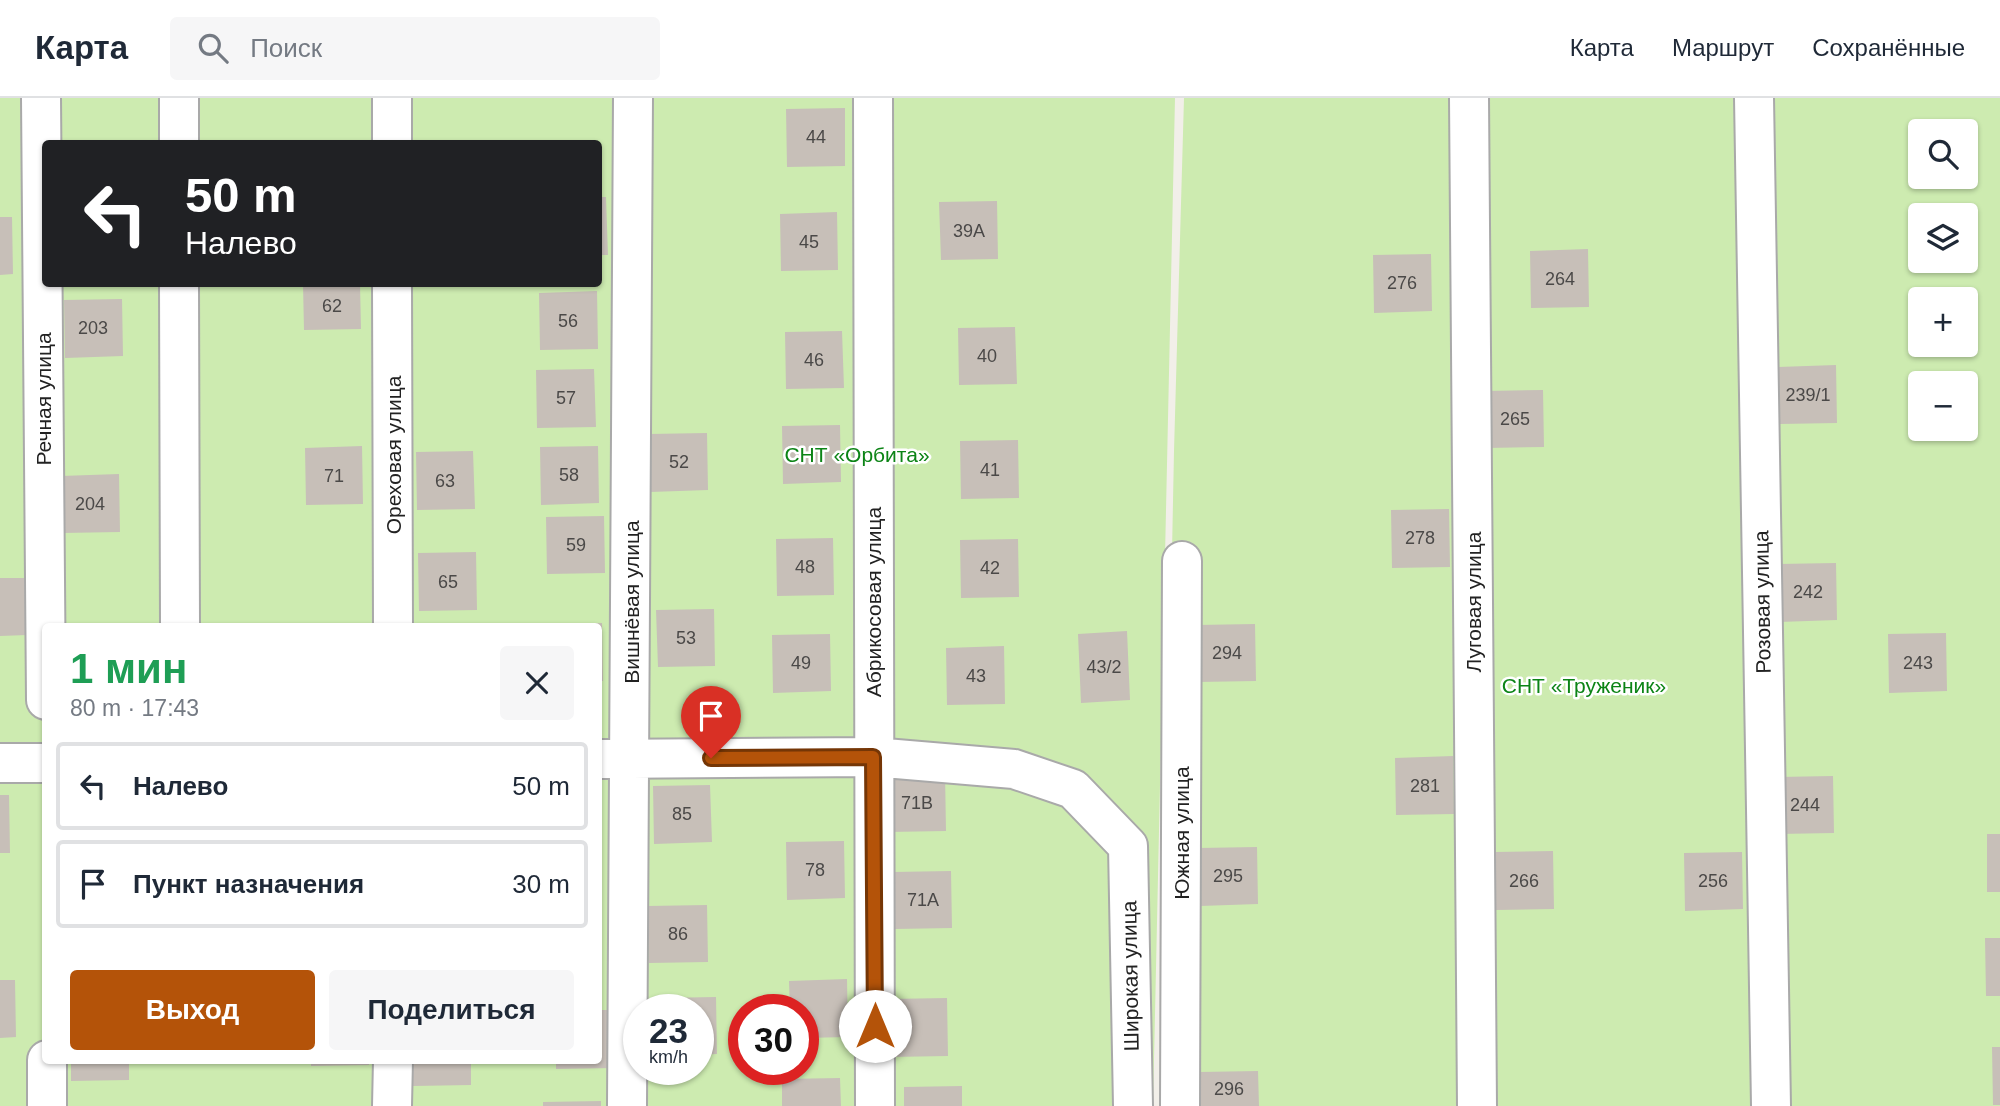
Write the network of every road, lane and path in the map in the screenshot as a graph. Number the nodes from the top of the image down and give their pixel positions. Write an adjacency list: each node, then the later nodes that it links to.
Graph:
1 (41, 98): 10 (street, Речная улица)
2 (179, 98): 8 (street)
3 (392, 98): 9 (street)
4 (634, 98): 19 (street, Вишнёвая улица)
5 (873, 98): 18 (street, Абрикосовая улица)
6 (1469, 98): 30 (street, Луговая улица)
7 (1754, 98): 31 (street, Розовая улица)
8 (179, 140)
9 (392, 140)
10 (42, 218)
11 (43, 287): 15 (street, Речная улица)
12 (179, 287): 16 (street)
13 (393, 287): 17 (street, Ореховая улица)
14 (1182, 561): 29 (street, Южная улица)
15 (45, 623)
16 (180, 623)
17 (393, 623)
18 (873, 757): 19 (street); 27 (street, Абрикосовая улица); 28 (street, Широкая улица)
19 (614, 759): 26 (street, Вишнёвая улица)
20 (0, 763): 21 (street)
21 (42, 763)
22 (47, 1064): 24 (street)
23 (393, 1064): 25 (street)
24 (47, 1106)
25 (393, 1106)
26 (627, 1106)
27 (875, 1106)
28 (1133, 1106)
29 (1180, 1106)
30 (1477, 1106)
31 (1770, 1106)

